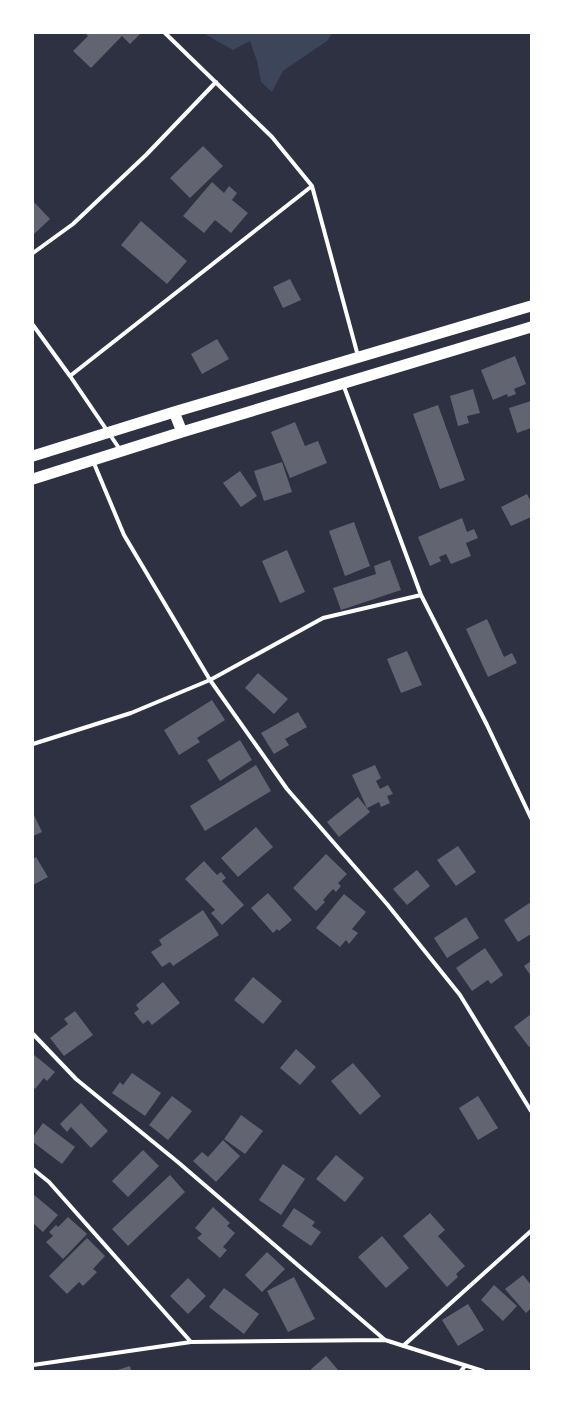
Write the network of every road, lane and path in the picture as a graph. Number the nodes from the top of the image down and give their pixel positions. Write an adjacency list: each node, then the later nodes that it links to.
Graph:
1 (164, 33): 2 (street)
2 (216, 82): 3 (street); 4 (street)
3 (312, 186): 8 (street); 9 (street)
4 (33, 253)
5 (531, 306): 8 (highway)
6 (33, 325): 9 (street)
7 (531, 327): 10 (highway)
8 (358, 358): 11 (highway)
9 (70, 376): 13 (street)
10 (343, 384): 12 (highway); 18 (street)
11 (174, 412): 12 (highway); 13 (highway)
12 (182, 432): 14 (highway)
13 (108, 433): 14 (street); 15 (highway)
14 (121, 451): 16 (highway)
15 (33, 456)
16 (93, 460): 17 (highway); 19 (street)
17 (33, 479)
18 (421, 595): 19 (street); 21 (street)
19 (210, 680): 20 (street); 23 (street)
20 (33, 744)
21 (531, 818)
22 (33, 1034): 26 (street)
23 (531, 1111)
24 (33, 1169): 27 (street)
25 (531, 1231): 28 (street)
26 (385, 1340): 27 (street); 28 (street)
27 (191, 1342): 29 (street)
28 (403, 1346): 30 (street)
29 (33, 1365)
30 (465, 1366): 31 (street); 32 (street)
31 (461, 1371)
32 (483, 1371)

